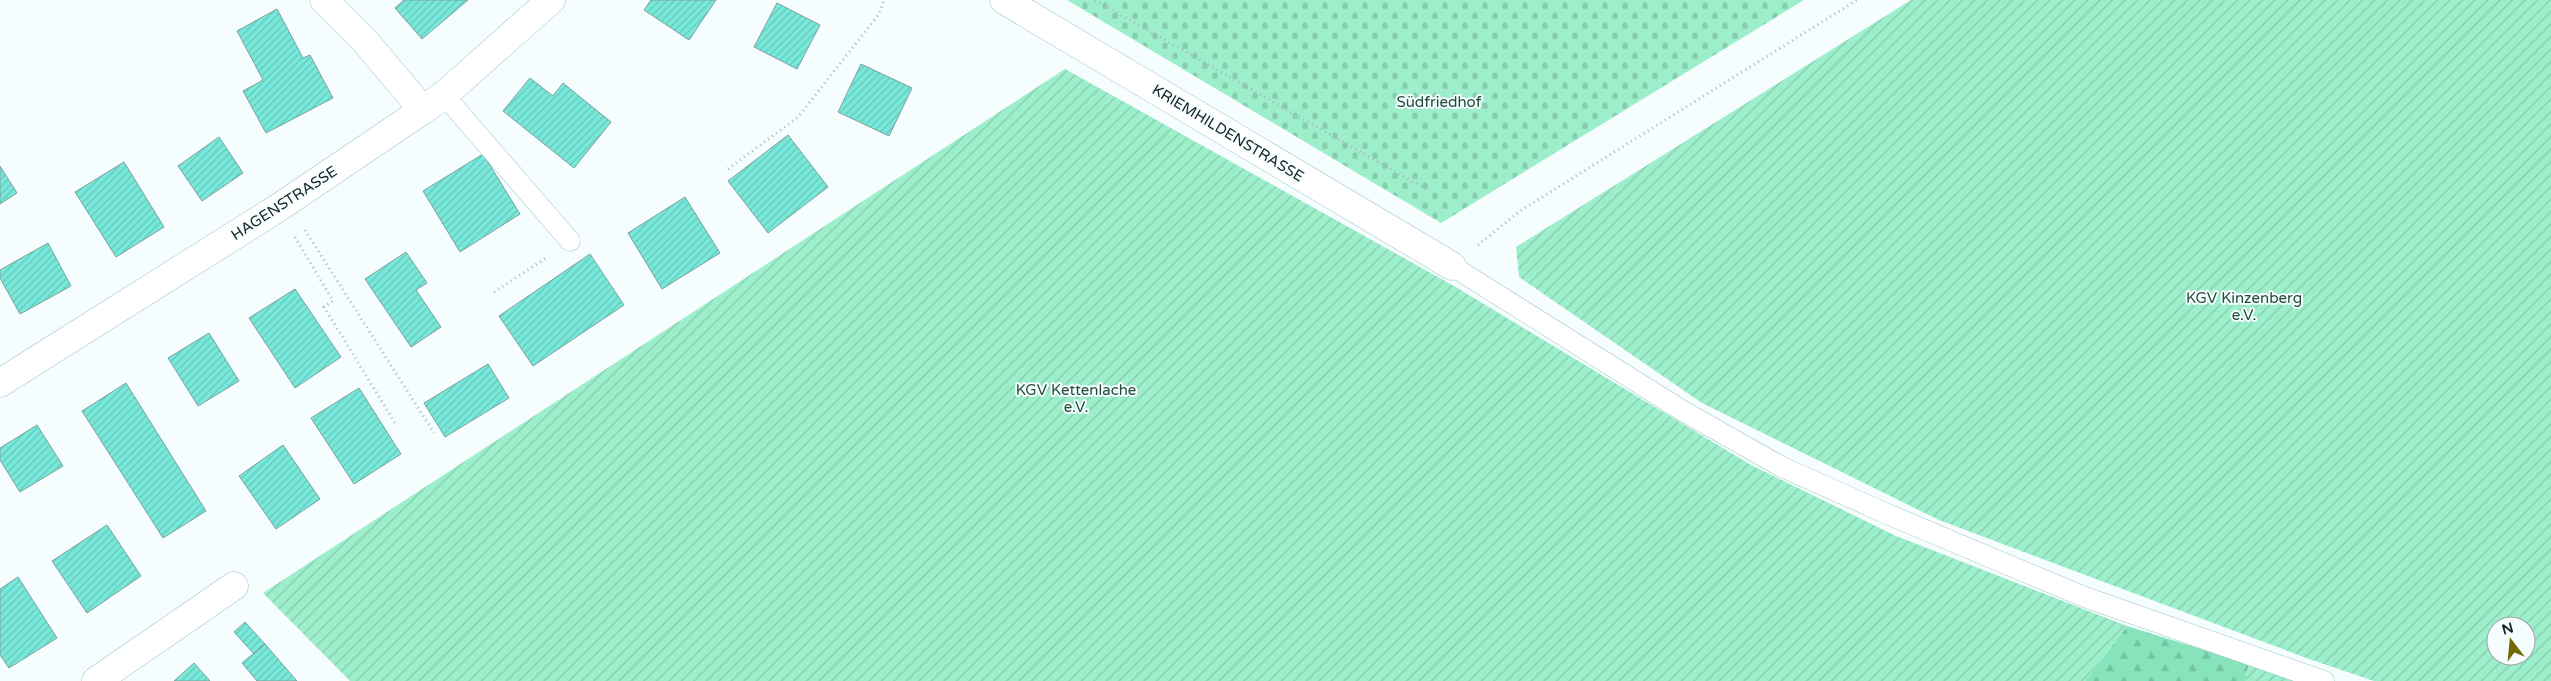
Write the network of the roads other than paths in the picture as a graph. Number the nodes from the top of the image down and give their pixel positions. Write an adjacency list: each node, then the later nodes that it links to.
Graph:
1 (324, 0): 4 (street)
2 (551, 0): 4 (street, HAGENSTRASSE)
3 (1004, 0): 6 (street, KRIEMHILDENSTRASSE)
4 (433, 102): 5 (lane); 7 (street, HAGENSTRASSE)
5 (570, 241)
6 (1452, 266): 10 (lane)
7 (0, 383)
8 (234, 586): 9 (street)
9 (96, 681)
10 (2324, 681)

